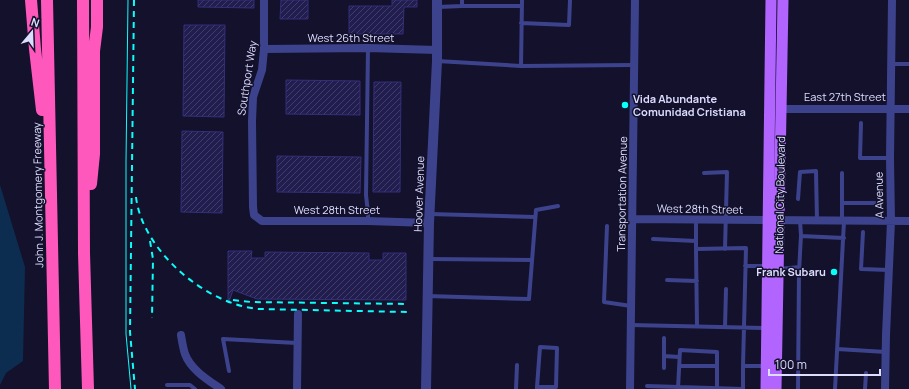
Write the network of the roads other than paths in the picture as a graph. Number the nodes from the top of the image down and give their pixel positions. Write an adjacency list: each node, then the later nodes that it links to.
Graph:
1 (31, 0): 32 (highway)
2 (47, 0): 32 (highway, John J. Montgomery Freeway)
3 (83, 0): 59 (highway)
4 (98, 0): 59 (highway)
5 (264, 0): 18 (street, Southport Way)
6 (462, 0): 14 (lane)
7 (522, 0): 15 (lane)
8 (570, 0): 16 (lane)
9 (635, 0): 23 (street, Transportation Avenue)
10 (771, 0): 44 (main road, National City Boulevard)
11 (783, 0): 26 (main road, National City Boulevard)
12 (892, 0): 21 (street, A Avenue)
13 (437, 4): 14 (lane); 19 (street, Hoover Avenue)
14 (462, 6): 15 (lane)
15 (522, 6): 16 (lane)
16 (521, 23): 24 (lane)
17 (368, 48): 18 (street, West 26th Street); 19 (street, West 26th Street); 43 (lane)
18 (264, 49): 37 (street, Southport Way)
19 (437, 50): 20 (street, Hoover Avenue)
20 (437, 61): 24 (lane); 39 (street, Hoover Avenue)
21 (891, 64): 22 (lane); 25 (street, A Avenue)
22 (909, 64)
23 (635, 65): 24 (lane); 40 (street, Transportation Avenue)
24 (521, 66)
25 (891, 108): 26 (street, East 27th Street); 27 (street, East 27th Street); 29 (street, A Avenue)
26 (782, 109): 45 (main road, National City Boulevard)
27 (909, 109)
28 (861, 123): 29 (lane)
29 (890, 158): 49 (street, A Avenue)
30 (704, 173): 42 (lane)
31 (842, 173): 34 (lane)
32 (50, 176): 97 (highway, John J. Montgomery Freeway)
33 (798, 199): 47 (lane)
34 (842, 203): 35 (lane); 48 (lane)
35 (875, 203)
36 (558, 206): 38 (lane)
37 (253, 207): 43 (street, West 28th Street)
38 (535, 217): 39 (lane); 61 (lane)
39 (430, 218): 43 (street, West 28th Street); 60 (street, Hoover Avenue)
40 (633, 219): 41 (street, West 28th Street); 71 (street, Transportation Avenue)
41 (696, 220): 42 (street, West 28th Street); 56 (lane)
42 (726, 220): 44 (street, West 28th Street); 58 (lane)
43 (368, 221)
44 (767, 221): 45 (street, West 28th Street); 63 (main road, National City Boulevard)
45 (780, 221): 46 (street, West 28th Street); 65 (main road, National City Boulevard)
46 (800, 221): 47 (street, West 28th Street); 53 (lane)
47 (817, 221): 48 (street, West 28th Street)
48 (843, 221): 49 (street, West 28th Street); 54 (lane)
49 (891, 221): 50 (street, West 28th Street); 66 (street, A Avenue)
50 (909, 221)
51 (608, 226): 71 (lane)
52 (863, 232): 66 (lane)
53 (801, 236): 54 (lane); 64 (lane)
54 (844, 238): 81 (lane)
55 (653, 239): 56 (lane)
56 (696, 241): 57 (lane)
57 (696, 249): 58 (lane); 68 (lane)
58 (725, 249): 62 (lane)
59 (84, 253): 98 (highway)
60 (428, 259): 61 (lane); 70 (street, Hoover Avenue)
61 (532, 260): 70 (lane)
62 (745, 266): 63 (lane); 76 (lane)
63 (767, 266): 77 (main road, National City Boulevard)
64 (799, 267): 65 (lane); 108 (lane)
65 (779, 269): 107 (main road, National City Boulevard)
66 (888, 270): 82 (street, A Avenue)
67 (667, 280): 68 (lane)
68 (697, 281): 74 (lane)
69 (726, 289): 75 (lane)
70 (427, 296): 102 (street, Hoover Avenue)
71 (631, 306): 73 (street, Transportation Avenue)
72 (298, 314): 80 (street)
73 (631, 325): 74 (lane); 104 (street, Transportation Avenue)
74 (697, 326): 75 (lane)
75 (725, 327): 76 (lane)
76 (745, 327): 77 (lane); 88 (lane)
77 (766, 328): 89 (main road, National City Boulevard)
78 (181, 335): 100 (street)
79 (664, 338): 83 (lane)
80 (297, 343): 91 (lane); 101 (street)
81 (838, 349): 82 (lane); 109 (lane)
82 (886, 352): 111 (street, A Avenue)
83 (664, 356): 84 (lane); 90 (lane)
84 (679, 357): 86 (lane); 87 (lane)
85 (517, 365): 103 (lane)
86 (679, 366): 87 (lane); 96 (lane)
87 (717, 366): 105 (lane)
88 (743, 366): 89 (lane); 105 (lane)
89 (766, 366): 106 (main road, National City Boulevard)
90 (664, 368)
91 (229, 371)
92 (866, 374): 110 (lane)
93 (167, 384): 99 (lane)
94 (647, 386): 96 (lane)
95 (537, 388): 95 (lane)
96 (678, 388): 105 (lane)
97 (54, 389)
98 (88, 389)
99 (195, 389)
100 (221, 389)
101 (297, 389)
102 (426, 389)
103 (516, 389)
104 (630, 389)
105 (717, 389)
106 (766, 389)
107 (776, 389)
108 (798, 389)
109 (835, 389)
110 (865, 389)
111 (885, 389)

